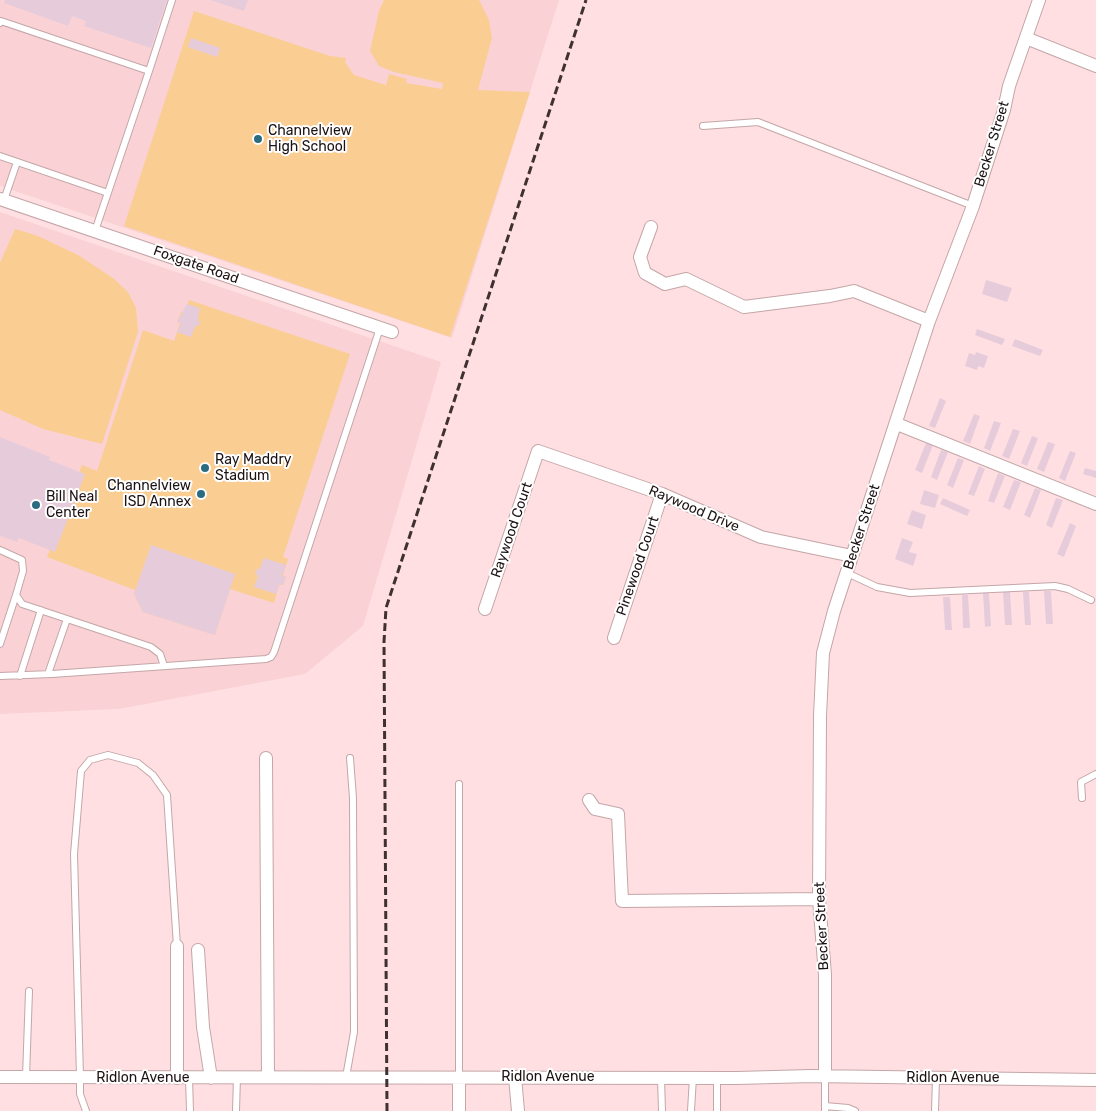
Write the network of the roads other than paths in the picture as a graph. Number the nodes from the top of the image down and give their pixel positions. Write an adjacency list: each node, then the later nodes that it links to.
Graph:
1 (172, 0): 6 (lane)
2 (1039, 0): 4 (street, Becker Street)
3 (0, 23): 6 (lane)
4 (1026, 38): 5 (street); 12 (street, Becker Street)
5 (1096, 66)
6 (149, 71): 10 (lane)
7 (703, 126): 12 (lane)
8 (0, 156): 9 (lane)
9 (17, 162): 10 (lane); 11 (lane)
10 (108, 193): 14 (lane)
11 (2, 200): 14 (street, Foxgate Road)
12 (973, 206): 15 (street, Becker Street)
13 (651, 227): 15 (street)
14 (95, 231): 16 (street, Foxgate Road)
15 (929, 321): 17 (street, Becker Street)
16 (386, 330): 31 (lane)
17 (897, 424): 20 (street); 22 (street, Becker Street)
18 (538, 451): 19 (street, Raywood Drive); 26 (street, Raywood Court)
19 (662, 494): 22 (street, Raywood Drive); 29 (street, Pinewood Court)
20 (1096, 504)
21 (0, 550): 24 (lane)
22 (852, 556): 23 (street, Becker Street)
23 (847, 573): 25 (lane); 41 (street, Becker Street)
24 (16, 595): 27 (lane); 30 (lane)
25 (1091, 600)
26 (485, 608)
27 (41, 610): 28 (lane); 34 (lane)
28 (68, 619): 31 (lane); 32 (lane)
29 (614, 638)
30 (0, 644)
31 (164, 666): 32 (lane)
32 (48, 674): 34 (lane)
33 (0, 676): 34 (lane)
34 (20, 676)
35 (266, 758): 49 (street)
36 (350, 758): 50 (lane)
37 (1096, 774): 39 (lane)
38 (459, 784): 51 (lane)
39 (1082, 798)
40 (589, 800): 41 (street)
41 (819, 898): 55 (street, Becker Street)
42 (177, 946): 47 (lane); 56 (street)
43 (198, 950): 57 (street)
44 (29, 991): 46 (lane)
45 (0, 1077): 46 (street, Ridlon Avenue)
46 (26, 1077): 47 (street, Ridlon Avenue)
47 (80, 1077): 56 (street, Ridlon Avenue); 62 (lane)
48 (237, 1077): 49 (street, Ridlon Avenue); 57 (street, Ridlon Avenue); 64 (lane)
49 (268, 1077): 50 (street, Ridlon Avenue)
50 (346, 1077): 51 (street, Ridlon Avenue)
51 (459, 1077): 52 (street, Ridlon Avenue); 65 (street)
52 (515, 1077): 53 (street, Ridlon Avenue); 66 (street)
53 (662, 1077): 54 (street, Ridlon Avenue); 67 (lane)
54 (693, 1077): 58 (street, Ridlon Avenue); 68 (lane)
55 (824, 1077): 58 (street, Ridlon Avenue); 59 (street, Ridlon Avenue); 61 (lane)
56 (183, 1078): 57 (street, Ridlon Avenue); 63 (lane)
57 (211, 1078)
58 (718, 1078): 69 (lane)
59 (936, 1078): 60 (street, Ridlon Avenue); 71 (lane)
60 (1096, 1080)
61 (825, 1109): 70 (lane)
62 (86, 1111)
63 (190, 1111)
64 (236, 1111)
65 (459, 1111)
66 (518, 1111)
67 (662, 1111)
68 (691, 1111)
69 (717, 1111)
70 (855, 1111)
71 (936, 1111)

